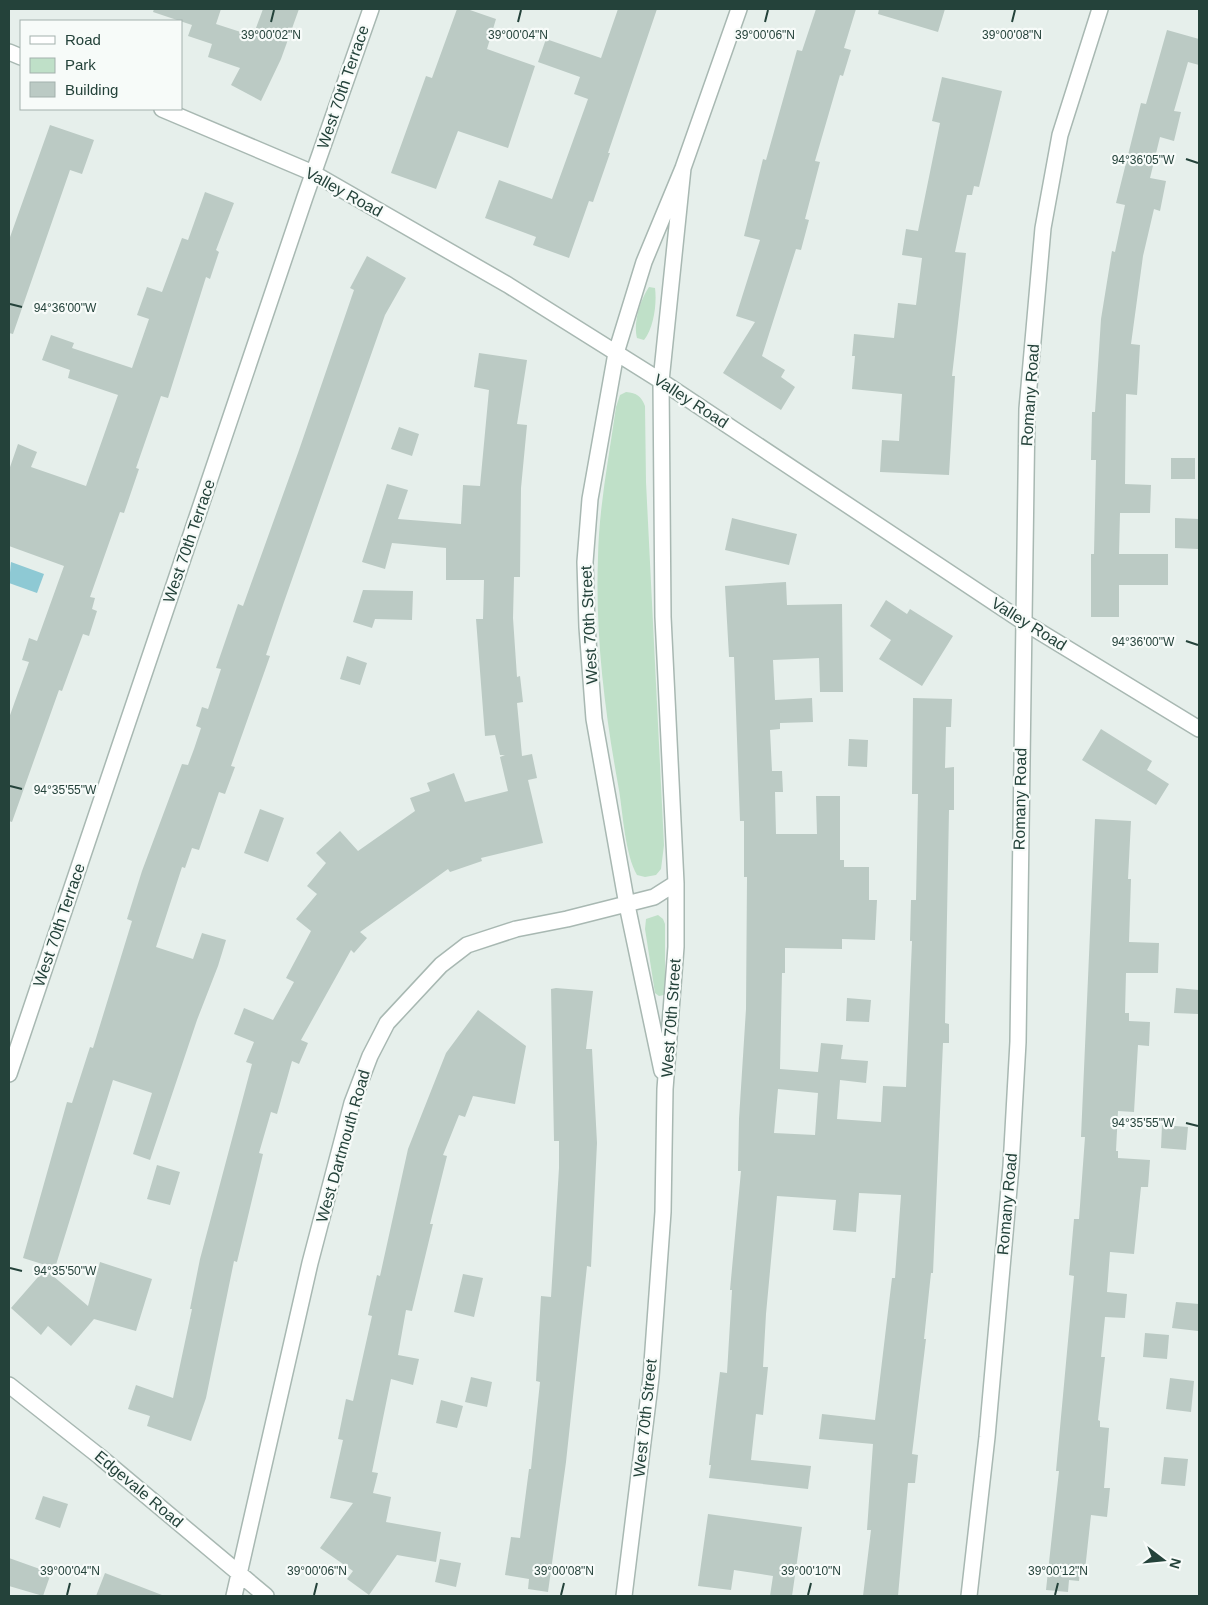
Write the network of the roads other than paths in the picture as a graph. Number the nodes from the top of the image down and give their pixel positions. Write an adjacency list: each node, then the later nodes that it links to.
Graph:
1 (371, 9): 6 (street, West 70th Terrace)
2 (739, 9): 5 (street, West 70th Street)
3 (1100, 9): 9 (street, Romany Road)
4 (164, 110): 6 (street, Valley Road)
5 (683, 168): 7 (street, West 70th Street); 8 (street, West 70th Street)
6 (313, 173): 7 (street, Valley Road); 13 (street, West 70th Terrace)
7 (616, 353): 8 (street, Valley Road); 12 (street, West 70th Street)
8 (661, 381): 9 (street, Valley Road); 11 (street, West 70th Street)
9 (1022, 621): 10 (street, Valley Road); 20 (street, Romany Road)
10 (1199, 729)
11 (676, 883): 12 (street, West Dartmouth Road); 14 (street, West 70th Street)
12 (627, 905): 14 (street, West 70th Street); 16 (street, West Dartmouth Road)
13 (9, 1074)
14 (666, 1088): 19 (street, West 70th Street)
15 (9, 1385): 16 (street, Edgevale Road)
16 (240, 1574): 17 (street, West Dartmouth Road); 18 (street, Edgevale Road)
17 (234, 1596)
18 (266, 1596)
19 (624, 1596)
20 (969, 1596)

